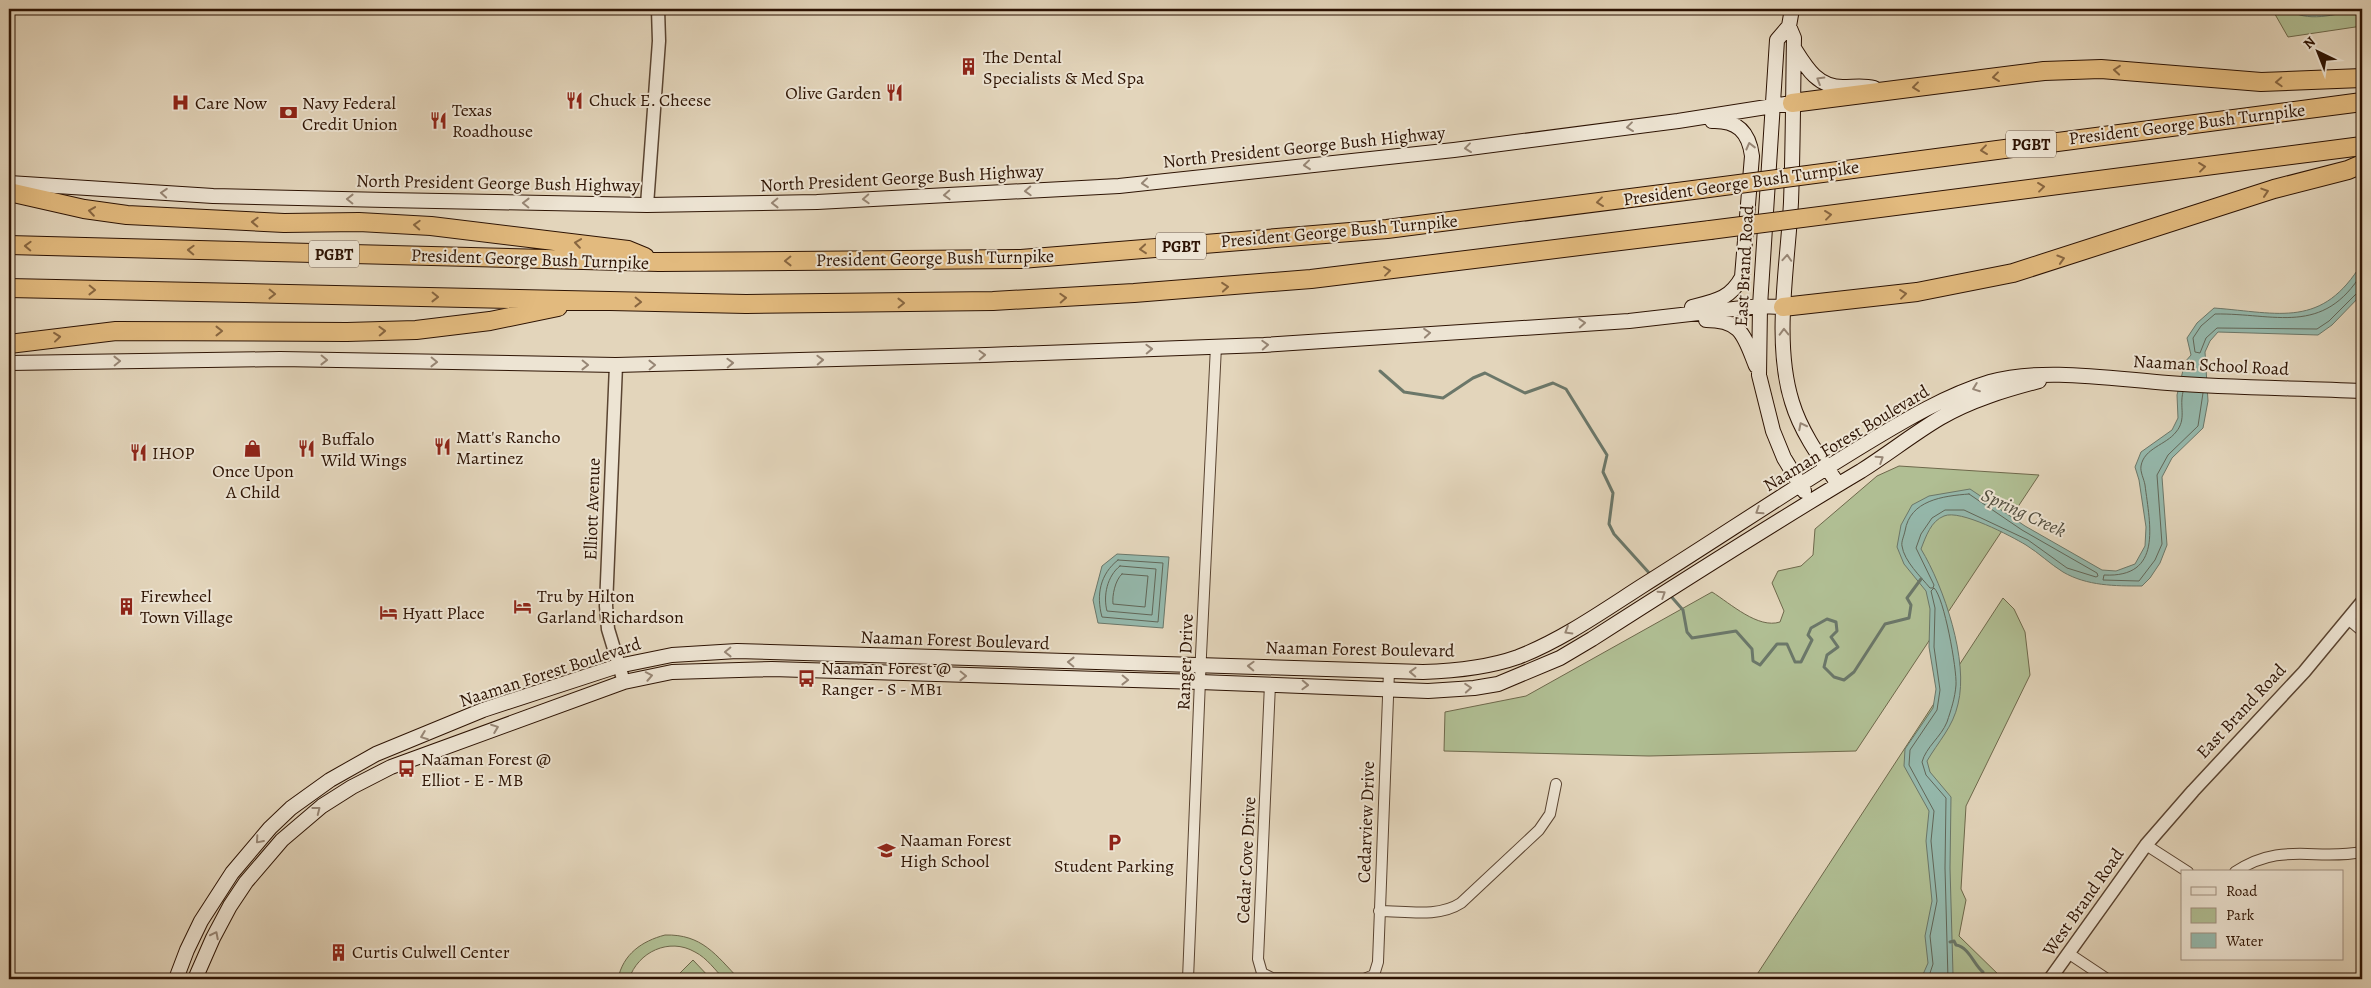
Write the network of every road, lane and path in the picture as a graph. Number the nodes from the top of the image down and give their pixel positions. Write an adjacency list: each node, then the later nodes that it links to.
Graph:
1 (658, 9): 15 (street)
2 (1792, 9): 3 (main road, East Brand Road)
3 (1789, 26): 4 (main road, East Brand Road); 9 (main road, East Brand Road)
4 (1794, 48): 6 (main road, one-way to 4); 8 (main road, East Brand Road)
5 (2362, 78): 6 (highway, one-way to 6)
6 (1884, 91): 8 (highway)
7 (2362, 102): 17 (highway, President George Bush Turnpike / PGBT, one-way to 17, bridge)
8 (1792, 103): 9 (main road, North President George Bush Highway); 21 (main road, East Brand Road, one-way to 8)
9 (1774, 106): 10 (main road, North President George Bush Highway); 20 (main road, East Brand Road)
10 (1678, 121): 15 (main road, North President George Bush Highway, one-way to 15); 22 (main road, one-way to 10)
11 (2362, 146): 19 (highway, one-way to 11, bridge)
12 (2362, 164): 21 (highway, one-way to 12)
13 (9, 183): 15 (main road, North President George Bush Highway, one-way to 13)
14 (9, 192): 17 (highway, one-way to 14)
15 (647, 205)
16 (9, 245): 17 (highway, President George Bush Turnpike / PGBT, one-way to 16)
17 (659, 262)
18 (9, 288): 19 (highway, one-way to 19)
19 (589, 301): 23 (highway, one-way to 19)
20 (1760, 306): 21 (main road); 22 (main road); 27 (main road, East Brand Road)
21 (1783, 307): 30 (main road, East Brand Road, one-way to 21)
22 (1629, 321): 24 (main road, one-way to 22); 27 (main road)
23 (9, 344)
24 (1216, 346): 26 (main road, one-way to 24); 40 (street, Ranger Drive)
25 (9, 363): 26 (main road, one-way to 26)
26 (616, 365): 41 (street, Elliott Avenue)
27 (1760, 375): 32 (main road, East Brand Road)
28 (2058, 376): 29 (main road, Naaman School Road); 30 (main road, Naaman Forest Boulevard, one-way to 30); 31 (main road, Naaman Forest Boulevard, one-way to 28)
29 (2362, 391)
30 (1827, 467): 31 (main road, East Brand Road); 32 (main road, Naaman Forest Boulevard)
31 (1838, 484): 33 (main road, Naaman Forest Boulevard)
32 (1800, 485): 33 (main road, East Brand Road); 37 (main road, Naaman Forest Boulevard, one-way to 37)
33 (1810, 501): 39 (main road, Naaman Forest Boulevard, one-way to 33)
34 (2362, 602): 35 (street, East Brand Road)
35 (2349, 620): 36 (street); 51 (street, East Brand Road)
36 (2362, 631)
37 (1548, 643): 39 (main road); 43 (main road, Naaman Forest Boulevard, one-way to 43)
38 (777, 653): 40 (main road, Naaman Forest Boulevard, one-way to 38); 41 (main road, Naaman Forest Boulevard, one-way to 41); 42 (main road)
39 (1557, 660): 47 (main road, Naaman Forest Boulevard, one-way to 39)
40 (1200, 664): 43 (main road, Naaman Forest Boulevard, one-way to 40); 45 (street, Ranger Drive)
41 (618, 666): 44 (street, Elliott Avenue); 48 (main road, Naaman Forest Boulevard)
42 (774, 670): 44 (main road, Naaman Forest Boulevard, one-way to 42); 45 (main road, Naaman Forest Boulevard, one-way to 45)
43 (1388, 671): 47 (street, Cedarview Drive)
44 (624, 682): 49 (main road, Naaman Forest Boulevard, one-way to 44)
45 (1200, 682): 46 (main road, Naaman Forest Boulevard); 59 (street, Ranger Drive)
46 (1270, 684): 47 (main road, Naaman Forest Boulevard, one-way to 47); 60 (street, Cedar Cove Drive)
47 (1387, 689): 55 (street, Cedarview Drive)
48 (483, 710): 49 (main road); 57 (main road, Naaman Forest Boulevard, one-way to 57)
49 (465, 740): 58 (main road, Naaman Forest Boulevard, one-way to 49)
50 (1556, 784): 55 (street)
51 (2146, 845): 53 (street); 56 (street, West Brand Road)
52 (2362, 852): 54 (street)
53 (2185, 870)
54 (2239, 870)
55 (1379, 911): 61 (street, Cedarview Drive)
56 (2068, 953): 62 (street, West Brand Road); 63 (street)
57 (176, 979)
58 (195, 979)
59 (1188, 979)
60 (1325, 979)
61 (1364, 979)
62 (2050, 979)
63 (2107, 979)

